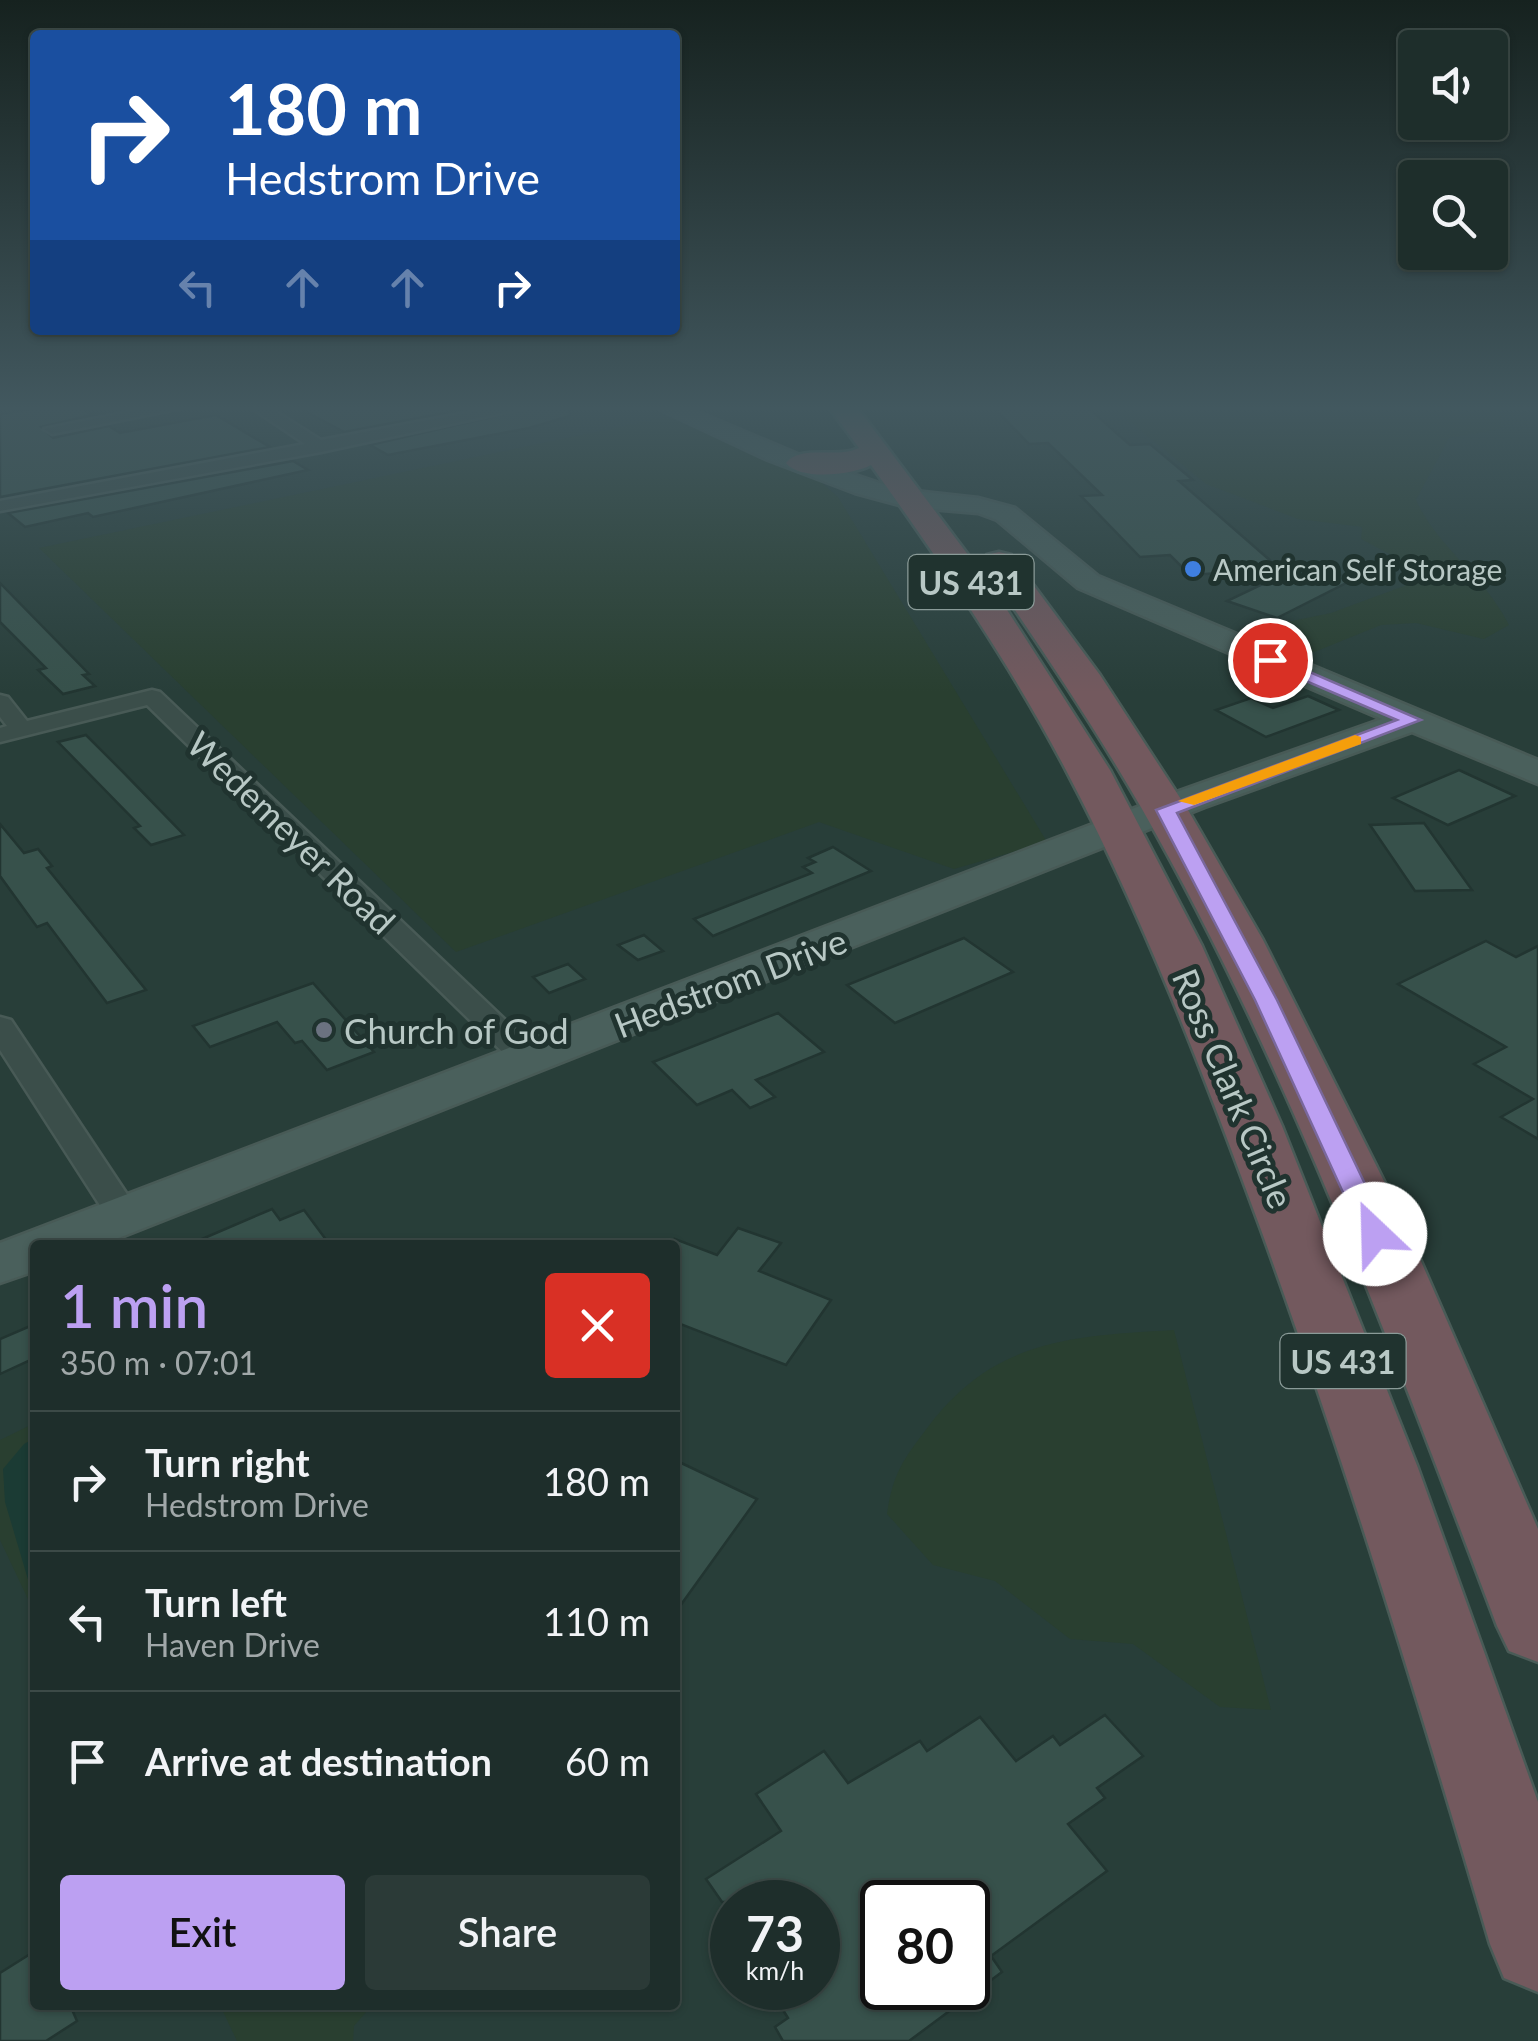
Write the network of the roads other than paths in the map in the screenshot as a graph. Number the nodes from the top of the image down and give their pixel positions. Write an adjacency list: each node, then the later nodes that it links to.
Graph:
1 (26, 501): 4 (street)
2 (937, 501): 9 (highway, Ross Clark Circle / US 431)
3 (973, 501): 6 (street)
4 (0, 506)
5 (0, 702): 7 (street)
6 (1412, 720): 8 (street); 9 (street, Hedstrom Drive)
7 (11, 732): 11 (street, Wedemeyer Road)
8 (1538, 772)
9 (1142, 820): 11 (street, Hedstrom Drive); 16 (highway, Ross Clark Circle / US 431); 17 (highway, Ross Clark Circle / US 431)
10 (0, 1026): 12 (street)
11 (528, 1060): 12 (street, Hedstrom Drive)
12 (124, 1216): 13 (street, Hedstrom Drive)
13 (62, 1240)
14 (30, 1252): 15 (street)
15 (0, 1264)
16 (1538, 1626)
17 (1538, 1944)

